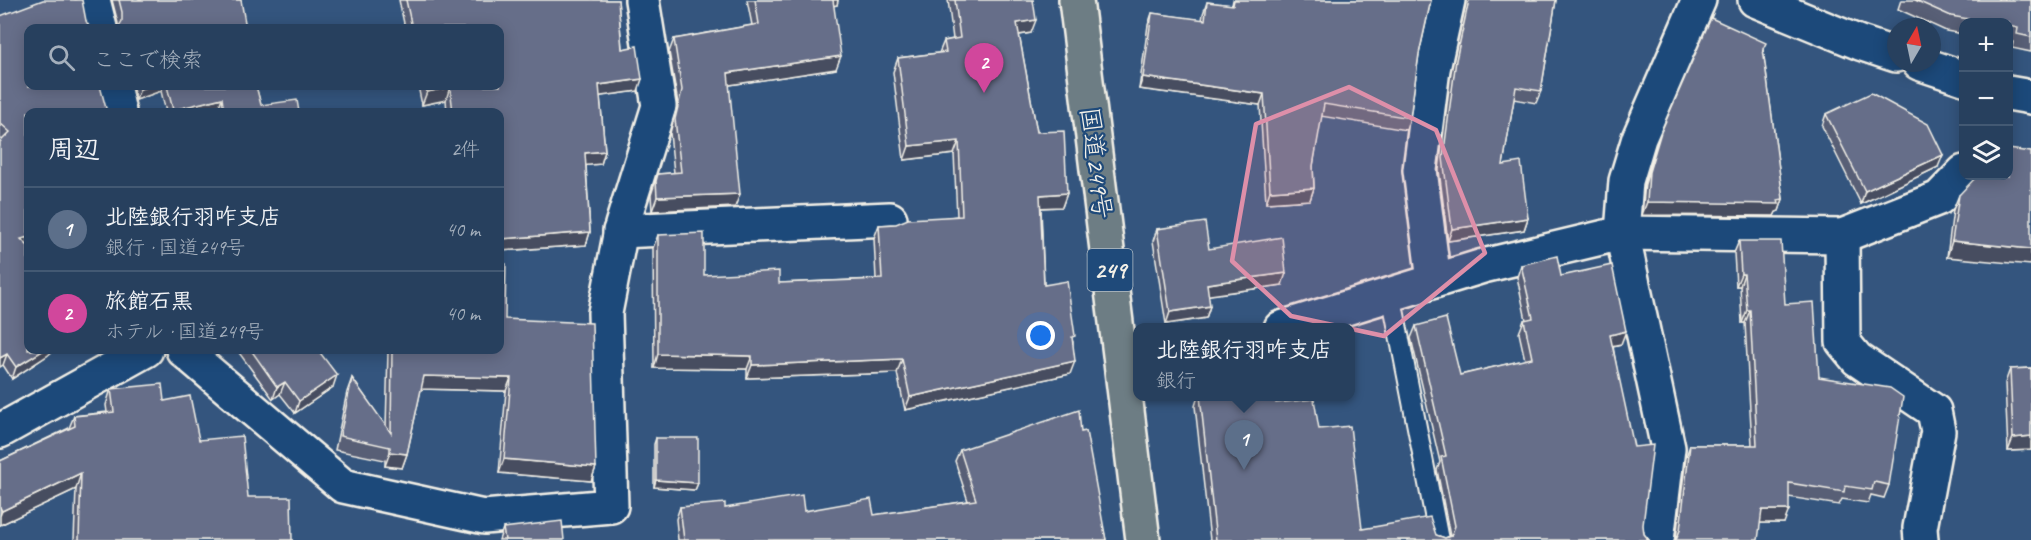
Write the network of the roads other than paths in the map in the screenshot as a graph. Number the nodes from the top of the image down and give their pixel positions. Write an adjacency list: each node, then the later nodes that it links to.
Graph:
1 (93, 0): 7 (street)
2 (642, 0): 15 (street)
3 (1076, 0): 23 (highway, 国道249号 / 249)
4 (1448, 0): 18 (street)
5 (1699, 0): 16 (street)
6 (1755, 0): 8 (street)
7 (99, 24)
8 (1887, 52)
9 (1941, 70): 10 (street)
10 (1959, 76)
11 (113, 90): 12 (street)
12 (117, 108)
13 (1959, 177): 17 (street)
14 (890, 219): 15 (street)
15 (620, 231): 25 (street)
16 (1622, 232): 17 (street); 18 (street); 28 (street)
17 (1842, 236): 29 (street)
18 (1434, 281): 19 (street)
19 (1391, 294): 20 (street); 27 (lane)
20 (1294, 323)
21 (139, 354): 24 (street)
22 (188, 354): 25 (street)
23 (1130, 373): 26 (highway, 国道249号 / 249)
24 (0, 431)
25 (483, 529)
26 (1143, 540)
27 (1439, 540)
28 (1657, 540)
29 (1921, 540)

